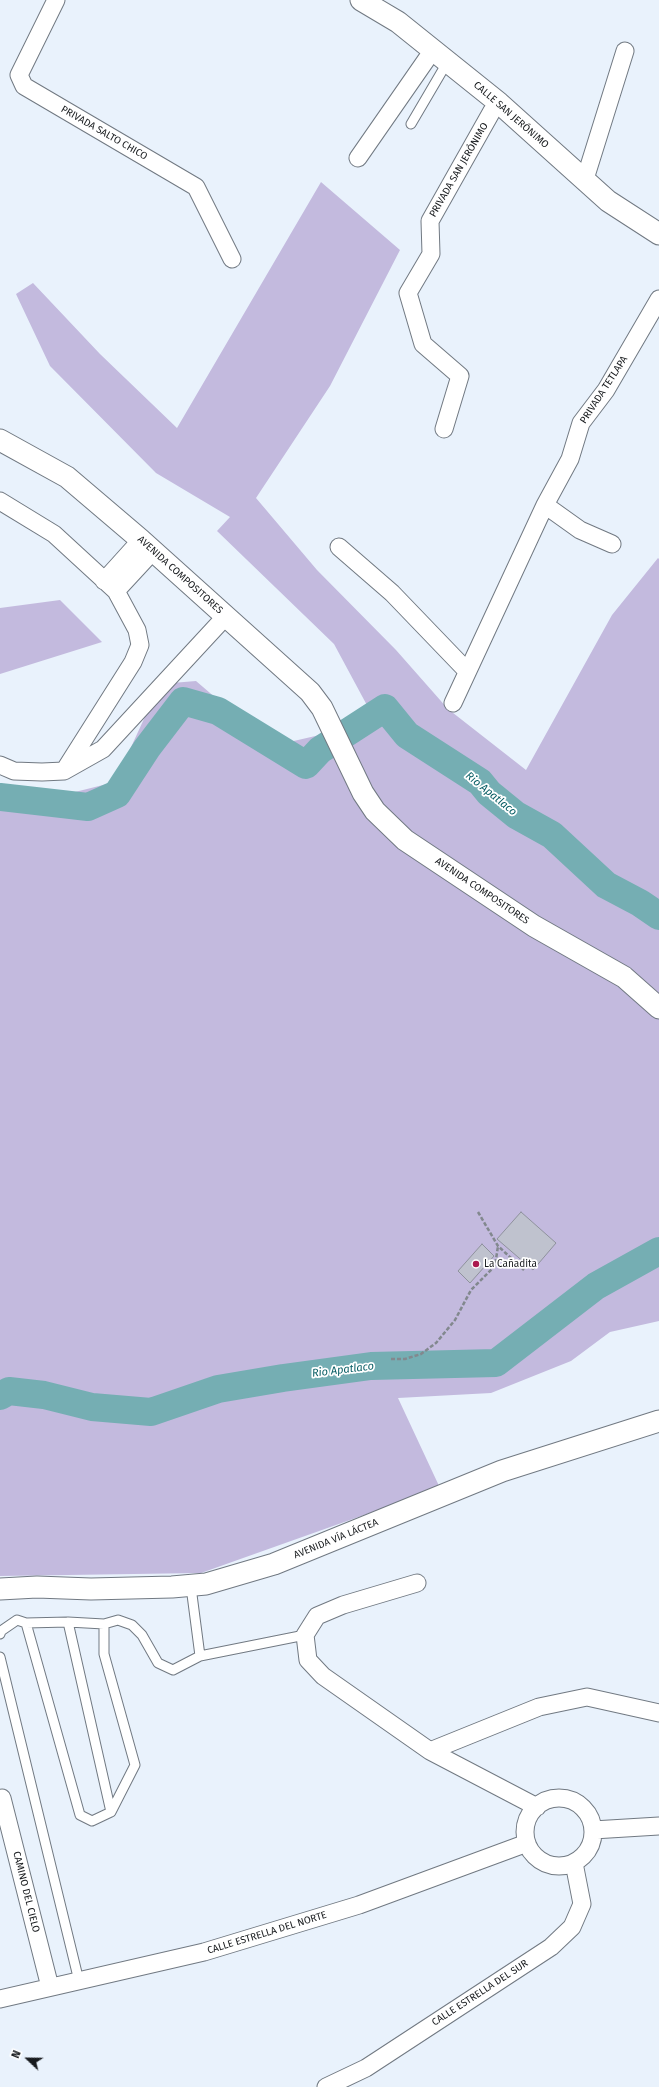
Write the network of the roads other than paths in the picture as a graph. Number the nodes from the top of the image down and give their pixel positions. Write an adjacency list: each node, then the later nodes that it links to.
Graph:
1 (56, 0): 10 (street, PRIVADA SALTO CHICO)
2 (361, 0): 4 (street, CALLE SAN JERÓNIMO)
3 (625, 51): 8 (street)
4 (440, 56): 5 (street, CALLE SAN JERÓNIMO); 6 (lane); 7 (street)
5 (499, 103): 8 (street, CALLE SAN JERÓNIMO); 12 (street, PRIVADA SAN JERÓNIMO)
6 (411, 124)
7 (358, 158)
8 (585, 179): 9 (street, CALLE SAN JERÓNIMO)
9 (659, 234)
10 (232, 259)
11 (659, 299): 15 (street, PRIVADA TETLAPA)
12 (444, 429)
13 (0, 440): 17 (street, AVENIDA COMPOSITORES)
14 (0, 501): 19 (street)
15 (545, 505): 16 (street); 21 (street, PRIVADA TETLAPA)
16 (612, 544)
17 (147, 545): 19 (street); 20 (street, AVENIDA COMPOSITORES)
18 (338, 547): 21 (street)
19 (110, 586): 24 (street)
20 (226, 616): 24 (street); 25 (street, AVENIDA COMPOSITORES)
21 (468, 671): 22 (street, PRIVADA TETLAPA)
22 (453, 703)
23 (0, 765): 24 (street)
24 (64, 771)
25 (659, 1008)
26 (659, 1421): 28 (street, AVENIDA VÍA LÁCTEA)
27 (416, 1584): 34 (street)
28 (190, 1587): 29 (street, AVENIDA VÍA LÁCTEA); 35 (lane)
29 (0, 1589)
30 (68, 1622): 31 (lane); 32 (lane); 41 (lane)
31 (26, 1623): 33 (lane); 41 (lane)
32 (104, 1624): 35 (lane); 41 (lane)
33 (0, 1634)
34 (305, 1635): 35 (lane); 38 (street)
35 (200, 1656)
36 (0, 1657): 46 (lane)
37 (659, 1713): 38 (street)
38 (430, 1751): 40 (street)
39 (2, 1798): 47 (street, CAMINO DEL CIELO)
40 (537, 1806): 43 (street); 44 (street)
41 (111, 1812)
42 (659, 1826): 43 (street)
43 (593, 1830): 45 (street)
44 (527, 1843): 45 (street); 46 (street, CALLE ESTRELLA DEL NORTE)
45 (574, 1863): 49 (street, CALLE ESTRELLA DEL SUR)
46 (79, 1981): 47 (street, CALLE ESTRELLA DEL NORTE)
47 (50, 1987): 48 (street, CALLE ESTRELLA DEL NORTE)
48 (0, 1998)
49 (326, 2087)

